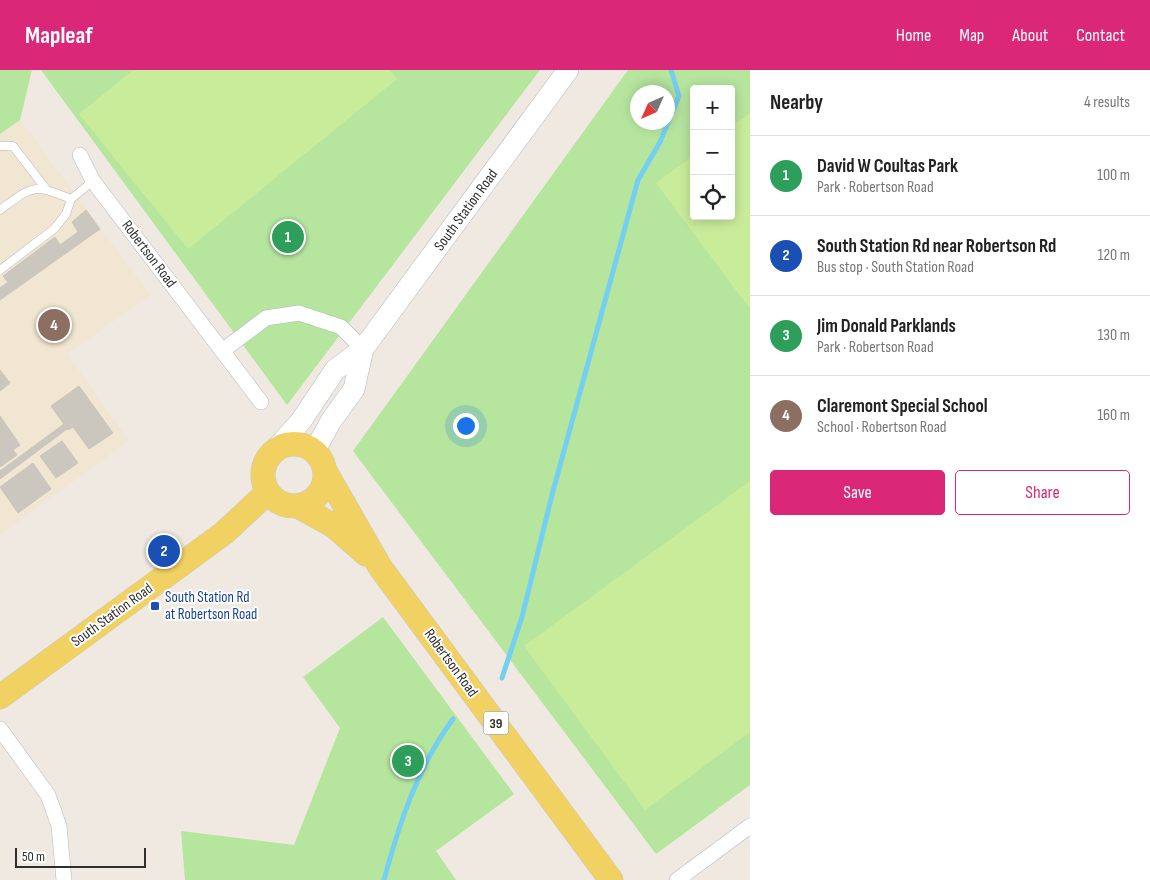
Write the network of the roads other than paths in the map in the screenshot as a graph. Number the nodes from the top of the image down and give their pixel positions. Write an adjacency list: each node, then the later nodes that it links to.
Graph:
1 (568, 70): 9 (main road, South Station Road)
2 (0, 146): 5 (lane)
3 (80, 155): 4 (street, Robertson Road)
4 (93, 180): 6 (lane); 10 (street, Robertson Road)
5 (46, 190): 6 (lane); 7 (lane)
6 (71, 199): 8 (lane)
7 (0, 210)
8 (0, 270)
9 (363, 349): 10 (street); 12 (main road, South Station Road); 13 (main road, South Station Road)
10 (222, 351): 11 (street, Robertson Road)
11 (261, 402)
12 (274, 452): 13 (main road); 14 (main road, South Station Road)
13 (320, 461): 15 (main road, South Station Road); 16 (main road, Robertson Road / 39)
14 (268, 492): 15 (main road, 39); 17 (main road, South Station Road)
15 (298, 506): 16 (main road, Robertson Road / 39)
16 (380, 566): 21 (main road, Robertson Road / 39)
17 (0, 697)
18 (0, 729): 20 (street)
19 (750, 826): 22 (street)
20 (64, 880)
21 (611, 880)
22 (677, 880)

